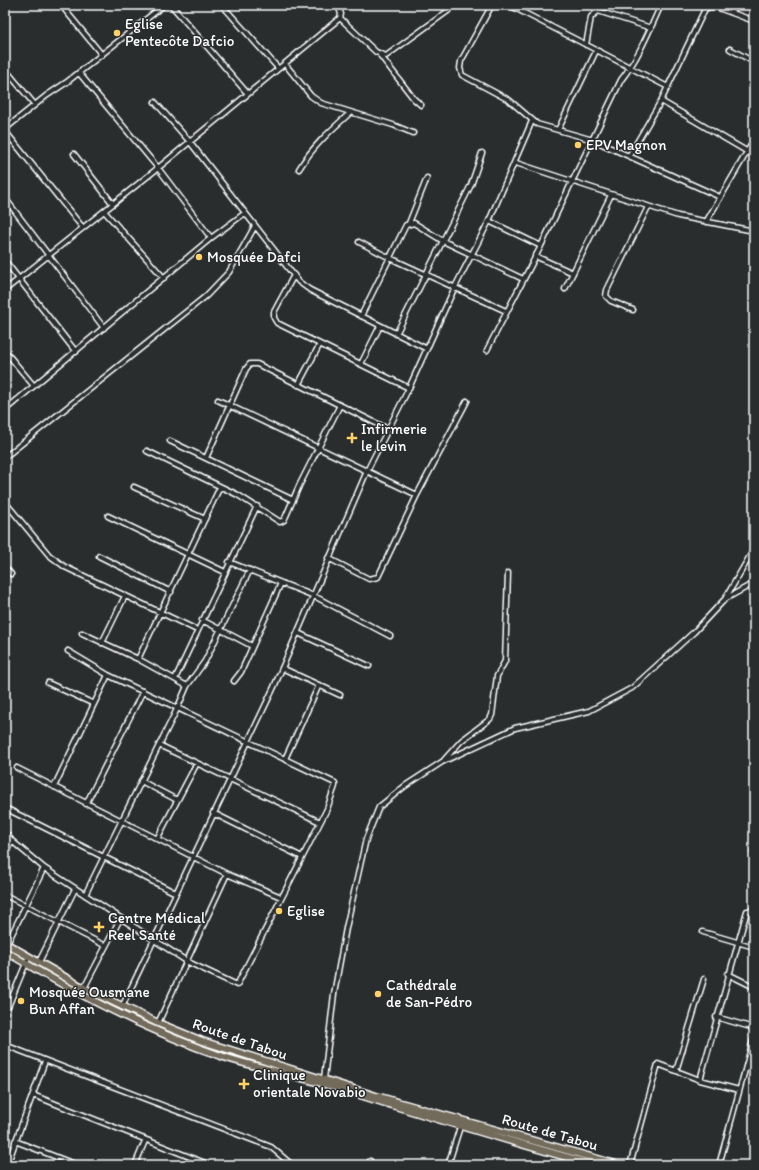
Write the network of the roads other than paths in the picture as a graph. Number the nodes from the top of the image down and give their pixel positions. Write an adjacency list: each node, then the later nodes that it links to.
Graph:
1 (61, 5): 19 (street)
2 (164, 5): 19 (street)
3 (171, 5): 27 (street)
4 (222, 5): 22 (street)
5 (338, 5): 12 (street)
6 (451, 5): 18 (street)
7 (492, 5): 33 (street)
8 (509, 5): 15 (street)
9 (599, 5): 11 (street)
10 (661, 5): 14 (street)
11 (598, 11): 14 (street); 15 (street)
12 (340, 18): 18 (street); 21 (street)
13 (754, 21): 26 (street)
14 (651, 28): 23 (street)
15 (586, 45): 17 (street)
16 (730, 49): 20 (street)
17 (596, 52): 23 (street); 35 (street)
18 (380, 54): 31 (street)
19 (102, 55): 25 (street)
20 (754, 62)
21 (285, 64): 22 (street); 32 (street)
22 (278, 68): 27 (street)
23 (630, 68): 26 (street); 37 (street)
24 (5, 69): 30 (street)
25 (79, 73): 30 (street); 45 (street)
26 (668, 87): 28 (street)
27 (248, 94): 39 (street)
28 (661, 101): 40 (street); 43 (street)
29 (155, 102): 39 (street)
30 (35, 105): 34 (street)
31 (421, 105)
32 (350, 113): 36 (street); 46 (street)
33 (532, 120): 35 (street); 44 (street)
34 (5, 130): 60 (street)
35 (558, 130): 37 (street)
36 (412, 134)
37 (593, 140): 43 (street); 48 (street)
38 (754, 140): 40 (street)
39 (190, 142): 45 (street); 55 (street)
40 (748, 152): 50 (street)
41 (482, 153): 63 (street)
42 (74, 154): 52 (street)
43 (629, 156): 50 (street)
44 (516, 163): 48 (street); 56 (street)
45 (158, 168): 52 (street); 62 (street)
46 (299, 169)
47 (427, 178): 58 (street)
48 (572, 181): 49 (street); 65 (street)
49 (611, 195): 53 (street); 71 (street)
50 (720, 197): 57 (street)
51 (5, 198): 67 (street)
52 (113, 204): 54 (street)
53 (648, 207): 57 (street); 80 (street)
54 (104, 211): 60 (street); 75 (street)
55 (245, 213): 59 (street); 62 (street)
56 (490, 221): 65 (street); 66 (street)
57 (706, 222): 61 (street)
58 (409, 223): 63 (street); 69 (street)
59 (255, 226): 72 (street); 104 (street)
60 (83, 228): 67 (street)
61 (754, 231)
62 (211, 238): 75 (street)
63 (443, 241): 66 (street); 73 (street)
64 (359, 242): 69 (street)
65 (541, 246): 68 (street)
66 (472, 254): 76 (street); 77 (street)
67 (50, 255): 74 (street); 84 (street)
68 (535, 256): 71 (street); 76 (street)
69 (390, 258): 73 (street); 82 (street)
70 (5, 261): 74 (street)
71 (573, 273): 78 (street)
72 (294, 275): 82 (street); 86 (street)
73 (426, 275): 77 (street); 85 (street)
74 (19, 278): 79 (street); 90 (street)
75 (164, 278): 84 (street)
76 (523, 279): 81 (street)
77 (454, 289): 81 (street); 87 (street)
78 (565, 289)
79 (5, 290)
80 (633, 310)
81 (506, 311): 88 (street)
82 (361, 316): 83 (street)
83 (380, 326): 85 (street); 91 (street)
84 (104, 328): 90 (street)
85 (396, 334): 87 (street)
86 (320, 344): 91 (street); 92 (street)
87 (427, 349): 94 (street)
88 (487, 350)
89 (5, 351): 93 (street)
90 (76, 352): 93 (street)
91 (361, 364): 94 (street)
92 (298, 385): 97 (street); 98 (street)
93 (34, 386): 99 (street)
94 (409, 388): 100 (street)
95 (218, 400): 98 (street)
96 (467, 401): 109 (street)
97 (340, 405): 100 (street); 102 (street)
98 (231, 406): 102 (street); 105 (street)
99 (5, 410)
100 (388, 429): 106 (street)
101 (170, 441): 105 (street)
102 (318, 448): 106 (street); 110 (street)
103 (147, 451): 108 (street)
104 (5, 457)
105 (206, 458): 110 (street)
106 (367, 471): 109 (street); 118 (street)
107 (134, 487): 114 (street)
108 (220, 487): 112 (street); 114 (street)
109 (417, 495): 118 (street)
110 (293, 500): 112 (street)
111 (5, 502): 128 (street)
112 (257, 506): 119 (street)
113 (108, 516): 116 (street)
114 (205, 519): 116 (street)
115 (754, 550): 130 (street)
116 (187, 555): 122 (street); 127 (street)
117 (99, 556): 127 (street)
118 (328, 558): 129 (street)
119 (229, 562): 121 (street); 122 (street)
120 (5, 567): 124 (street)
121 (250, 570): 125 (street); 133 (street)
122 (225, 572): 132 (street)
123 (508, 573): 157 (street)
124 (11, 574)
125 (281, 583): 129 (street); 139 (street)
126 (754, 583): 130 (street)
127 (171, 592): 131 (street)
128 (125, 596): 131 (street); 138 (street)
129 (314, 596): 136 (street); 137 (street)
130 (725, 600): 157 (street)
131 (160, 614): 134 (street); 141 (street)
132 (202, 620): 133 (street); 134 (street)
133 (220, 629): 139 (street); 149 (street)
134 (197, 630): 145 (street)
135 (82, 633): 138 (street)
136 (298, 633): 142 (street); 143 (street)
137 (390, 636)
138 (102, 643): 141 (street)
139 (252, 646): 147 (street)
140 (68, 651): 144 (street)
141 (138, 659): 145 (street)
142 (369, 666)
143 (282, 668): 148 (street); 154 (street)
144 (108, 675): 150 (street); 152 (street)
145 (174, 679): 149 (street)
146 (48, 682): 152 (street)
147 (234, 682)
148 (319, 685): 151 (street); 156 (street)
149 (187, 686): 153 (street)
150 (143, 691): 153 (street); 164 (street)
151 (340, 695)
152 (94, 704): 162 (street)
153 (178, 707): 154 (street); 155 (street)
154 (248, 741): 156 (street); 160 (street)
155 (159, 745): 158 (street); 161 (street)
156 (285, 759): 168 (street)
157 (442, 762): 211 (street)
158 (197, 763): 160 (street); 163 (street)
159 (17, 768): 162 (street)
160 (229, 778): 166 (street); 168 (street)
161 (141, 781): 163 (street); 167 (street)
162 (54, 787): 164 (street)
163 (178, 800): 170 (street)
164 (86, 804): 167 (street)
165 (5, 808): 174 (street)
166 (213, 813): 173 (street); 175 (street)
167 (121, 821): 170 (street); 174 (street)
168 (320, 822): 173 (street)
169 (5, 832): 171 (street)
170 (157, 839): 175 (street)
171 (12, 841): 172 (street); 176 (street)
172 (5, 853)
173 (302, 857): 182 (street)
174 (103, 858): 179 (street); 180 (street)
175 (192, 858): 177 (street); 179 (street)
176 (44, 868): 178 (street); 183 (street)
177 (227, 874): 182 (street); 196 (street)
178 (75, 889): 180 (street); 186 (street)
179 (176, 893): 188 (street)
180 (85, 895): 185 (street)
181 (5, 896): 183 (street)
182 (281, 897): 196 (street)
183 (26, 906): 186 (street); 189 (street)
184 (754, 910): 190 (street)
185 (120, 918): 188 (street); 191 (street)
186 (59, 923): 191 (street); 195 (street)
187 (703, 932): 190 (street)
188 (154, 940): 196 (street); 202 (street)
189 (6, 943): 194 (main road, Route de Tabou)
190 (737, 943): 192 (street); 198 (street)
191 (106, 946): 201 (street)
192 (754, 947)
193 (5, 951): 197 (main road, Route de Tabou)
194 (29, 956): 195 (main road, Route de Tabou); 197 (street)
195 (39, 962): 201 (main road, Route de Tabou)
196 (188, 962): 205 (street)
197 (26, 964): 203 (street); 215 (main road, Route de Tabou)
198 (728, 974): 200 (street); 204 (street)
199 (704, 979): 210 (street)
200 (754, 987)
201 (84, 988): 202 (main road, Route de Tabou)
202 (122, 1006): 205 (main road, Route de Tabou)
203 (5, 1013)
204 (716, 1017): 206 (street); 212 (street)
205 (158, 1023): 211 (main road, Route de Tabou)
206 (754, 1028)
207 (754, 1037): 213 (street)
208 (5, 1045): 209 (street)
209 (45, 1061): 214 (street); 222 (street)
210 (676, 1071): 212 (street); 226 (street)
211 (324, 1079): 225 (main road, Route de Tabou)
212 (700, 1080): 213 (street)
213 (739, 1090): 227 (street)
214 (33, 1095): 216 (street); 217 (street)
215 (460, 1127): 223 (street); 224 (main road, Route de Tabou)
216 (16, 1141): 218 (street); 219 (street)
217 (145, 1141): 220 (street); 221 (street)
218 (6, 1165)
219 (77, 1165)
220 (135, 1165)
221 (210, 1165)
222 (292, 1165)
223 (448, 1165)
224 (595, 1165)
225 (619, 1165)
226 (630, 1165)
227 (719, 1165)

